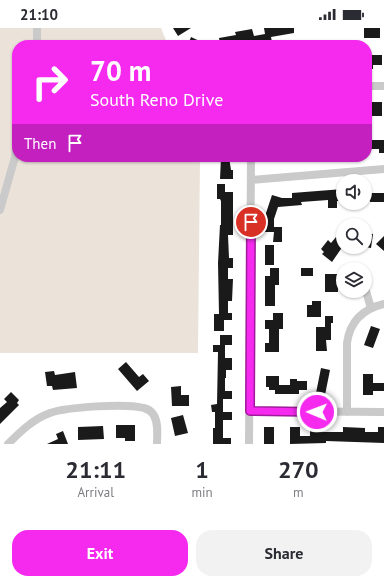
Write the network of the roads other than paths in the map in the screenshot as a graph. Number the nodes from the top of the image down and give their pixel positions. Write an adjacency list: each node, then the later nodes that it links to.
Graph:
1 (37, 28): 2 (street)
2 (37, 40)
3 (372, 86): 4 (street)
4 (384, 86)
5 (14, 162): 9 (street)
6 (251, 162): 8 (street)
7 (384, 169): 8 (street)
8 (251, 180): 13 (street)
9 (0, 210)
10 (368, 298): 12 (street)
11 (384, 304): 12 (street)
12 (371, 308): 14 (street)
13 (250, 411): 14 (street); 18 (street)
14 (348, 412): 15 (street)
15 (384, 412)
16 (8, 444): 17 (street)
17 (157, 444)
18 (249, 444)

